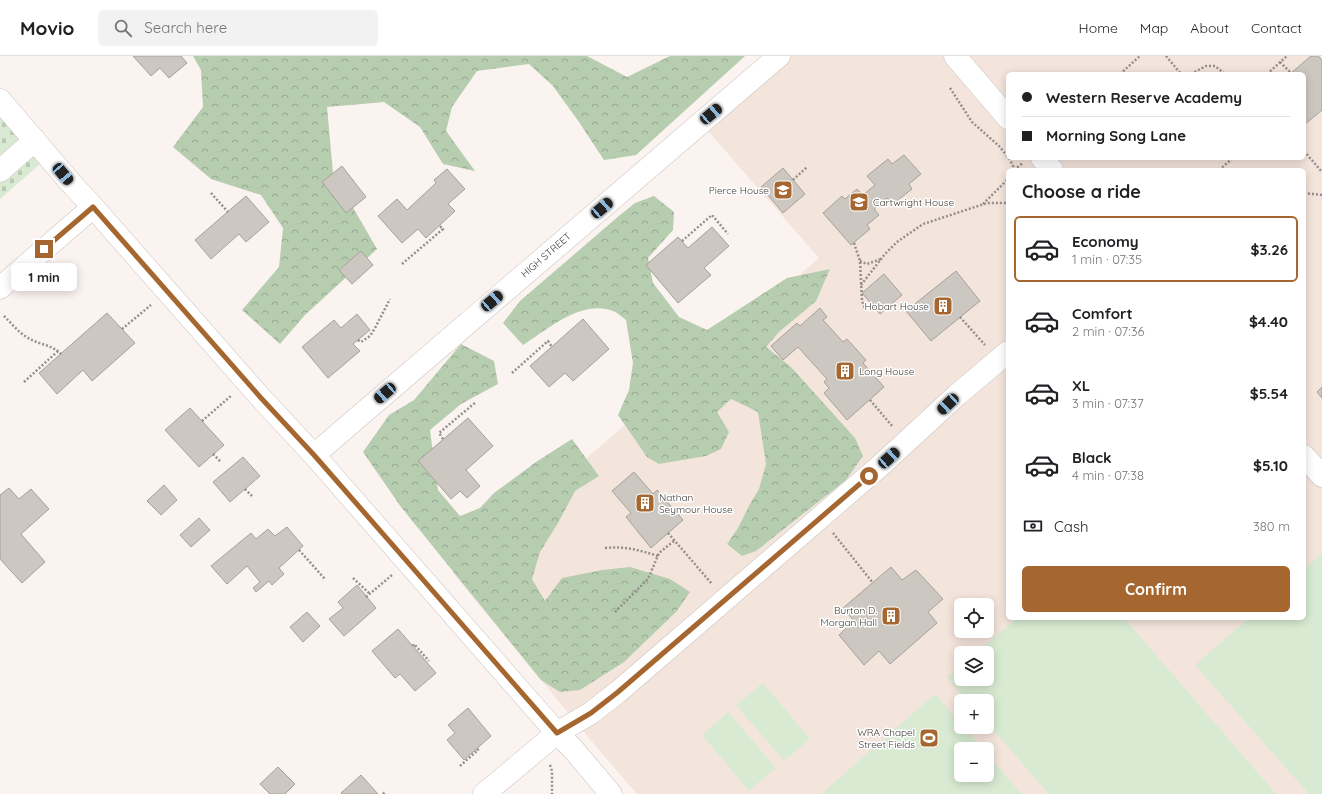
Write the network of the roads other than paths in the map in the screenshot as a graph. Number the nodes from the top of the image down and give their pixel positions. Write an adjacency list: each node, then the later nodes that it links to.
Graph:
1 (779, 56): 12 (street, HIGH STREET)
2 (955, 56): 4 (street)
3 (0, 100): 5 (street)
4 (1006, 116)
5 (35, 140): 8 (street); 9 (street)
6 (1044, 160): 7 (street)
7 (1050, 168)
8 (0, 171)
9 (93, 207): 10 (street); 12 (street)
10 (0, 288)
11 (1003, 356): 15 (street)
12 (314, 455): 15 (street)
13 (1306, 458): 14 (street)
14 (1322, 476)
15 (557, 733): 16 (street); 17 (street)
16 (484, 794)
17 (612, 794)

